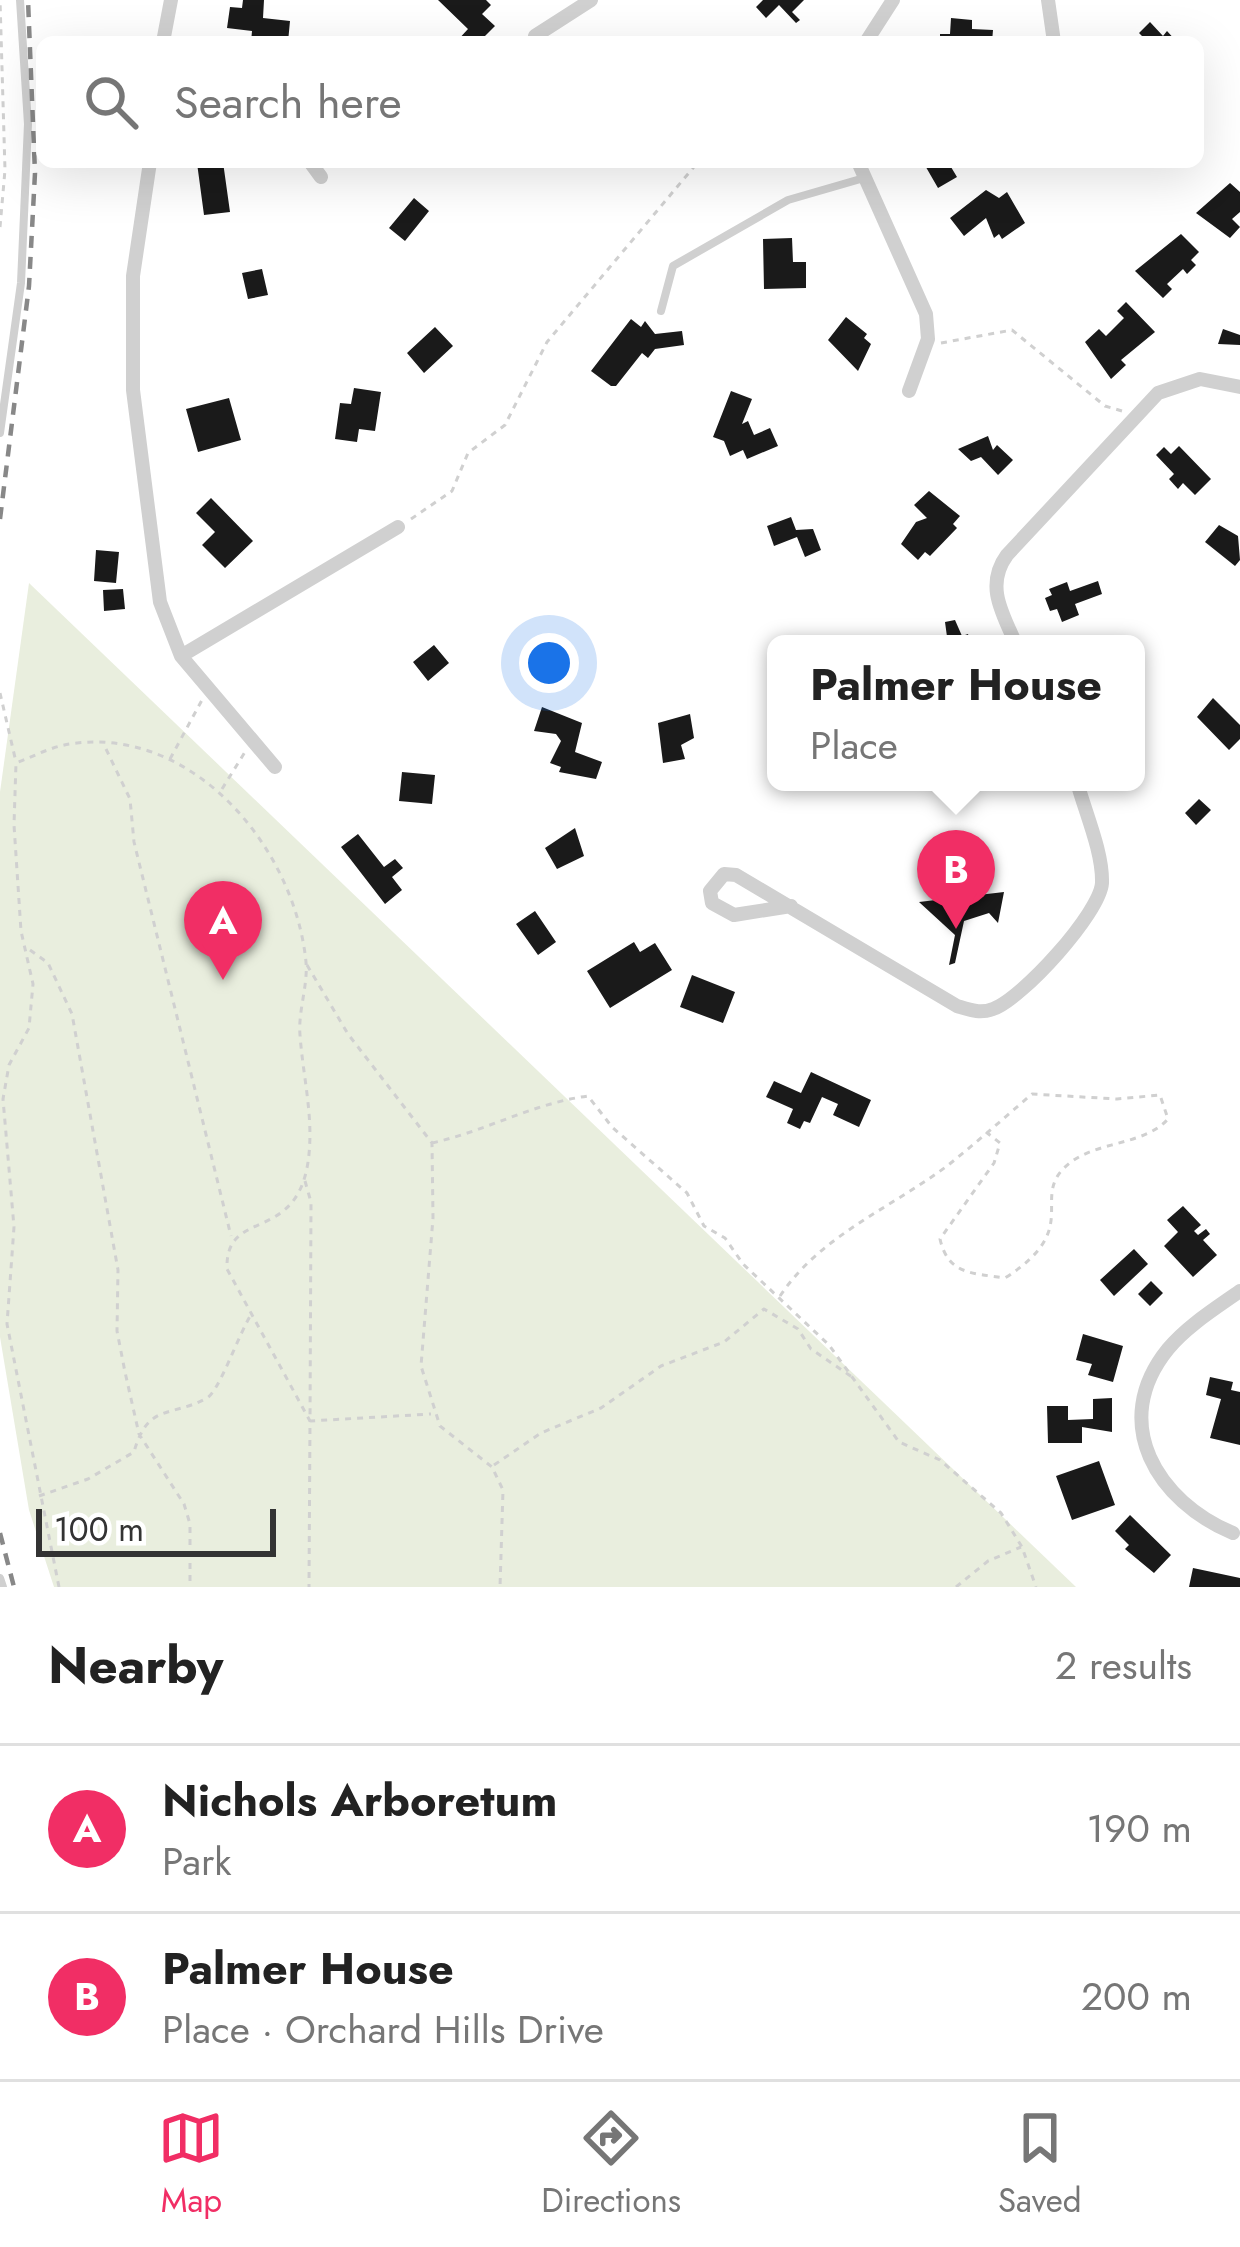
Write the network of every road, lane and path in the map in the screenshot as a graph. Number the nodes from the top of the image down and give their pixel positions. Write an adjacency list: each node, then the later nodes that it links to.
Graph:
1 (0, 0): 17 (path)
2 (20, 0): 23 (lane)
3 (171, 0): 7 (street)
4 (591, 0): 8 (street)
5 (893, 0): 9 (street)
6 (1048, 0): 10 (street)
7 (165, 36)
8 (536, 36)
9 (870, 36)
10 (1053, 36)
11 (149, 168): 26 (street)
12 (314, 168): 15 (street)
13 (693, 168): 24 (path)
14 (860, 168): 16 (street)
15 (320, 177)
16 (864, 178): 18 (lane); 19 (street)
17 (0, 227)
18 (661, 310)
19 (928, 339): 21 (street); 22 (path)
20 (1240, 387): 22 (street)
21 (909, 391)
22 (1134, 415): 25 (street)
23 (0, 433)
24 (398, 527): 26 (street)
25 (1012, 635)
26 (181, 656): 27 (street)
27 (205, 687): 29 (street); 31 (path)
28 (0, 693): 32 (path)
29 (253, 740): 33 (street); 34 (path)
30 (105, 746): 31 (path); 32 (path); 42 (path)
31 (170, 759): 34 (path)
32 (16, 764): 37 (path)
33 (275, 767)
34 (220, 791): 38 (path)
35 (1079, 791): 36 (street)
36 (791, 906): 36 (street)
37 (28, 950): 49 (path); 51 (path)
38 (306, 962): 40 (path); 41 (path)
39 (986, 1132): 39 (path); 44 (path)
40 (432, 1143): 44 (path); 47 (path)
41 (304, 1180): 42 (path); 48 (path)
42 (232, 1238): 45 (path)
43 (1240, 1291): 52 (street)
44 (780, 1296): 46 (path)
45 (254, 1312): 48 (path); 49 (path)
46 (862, 1386): 50 (path); 53 (path)
47 (435, 1414): 48 (path); 50 (path)
48 (310, 1420): 58 (path)
49 (139, 1434): 51 (path); 57 (path)
50 (492, 1467): 59 (path)
51 (39, 1496): 56 (path)
52 (1234, 1533)
53 (1022, 1547): 60 (path); 61 (path)
54 (0, 1578): 55 (lane)
55 (3, 1587)
56 (59, 1587)
57 (190, 1587)
58 (309, 1587)
59 (500, 1587)
60 (956, 1587)
61 (1036, 1587)

